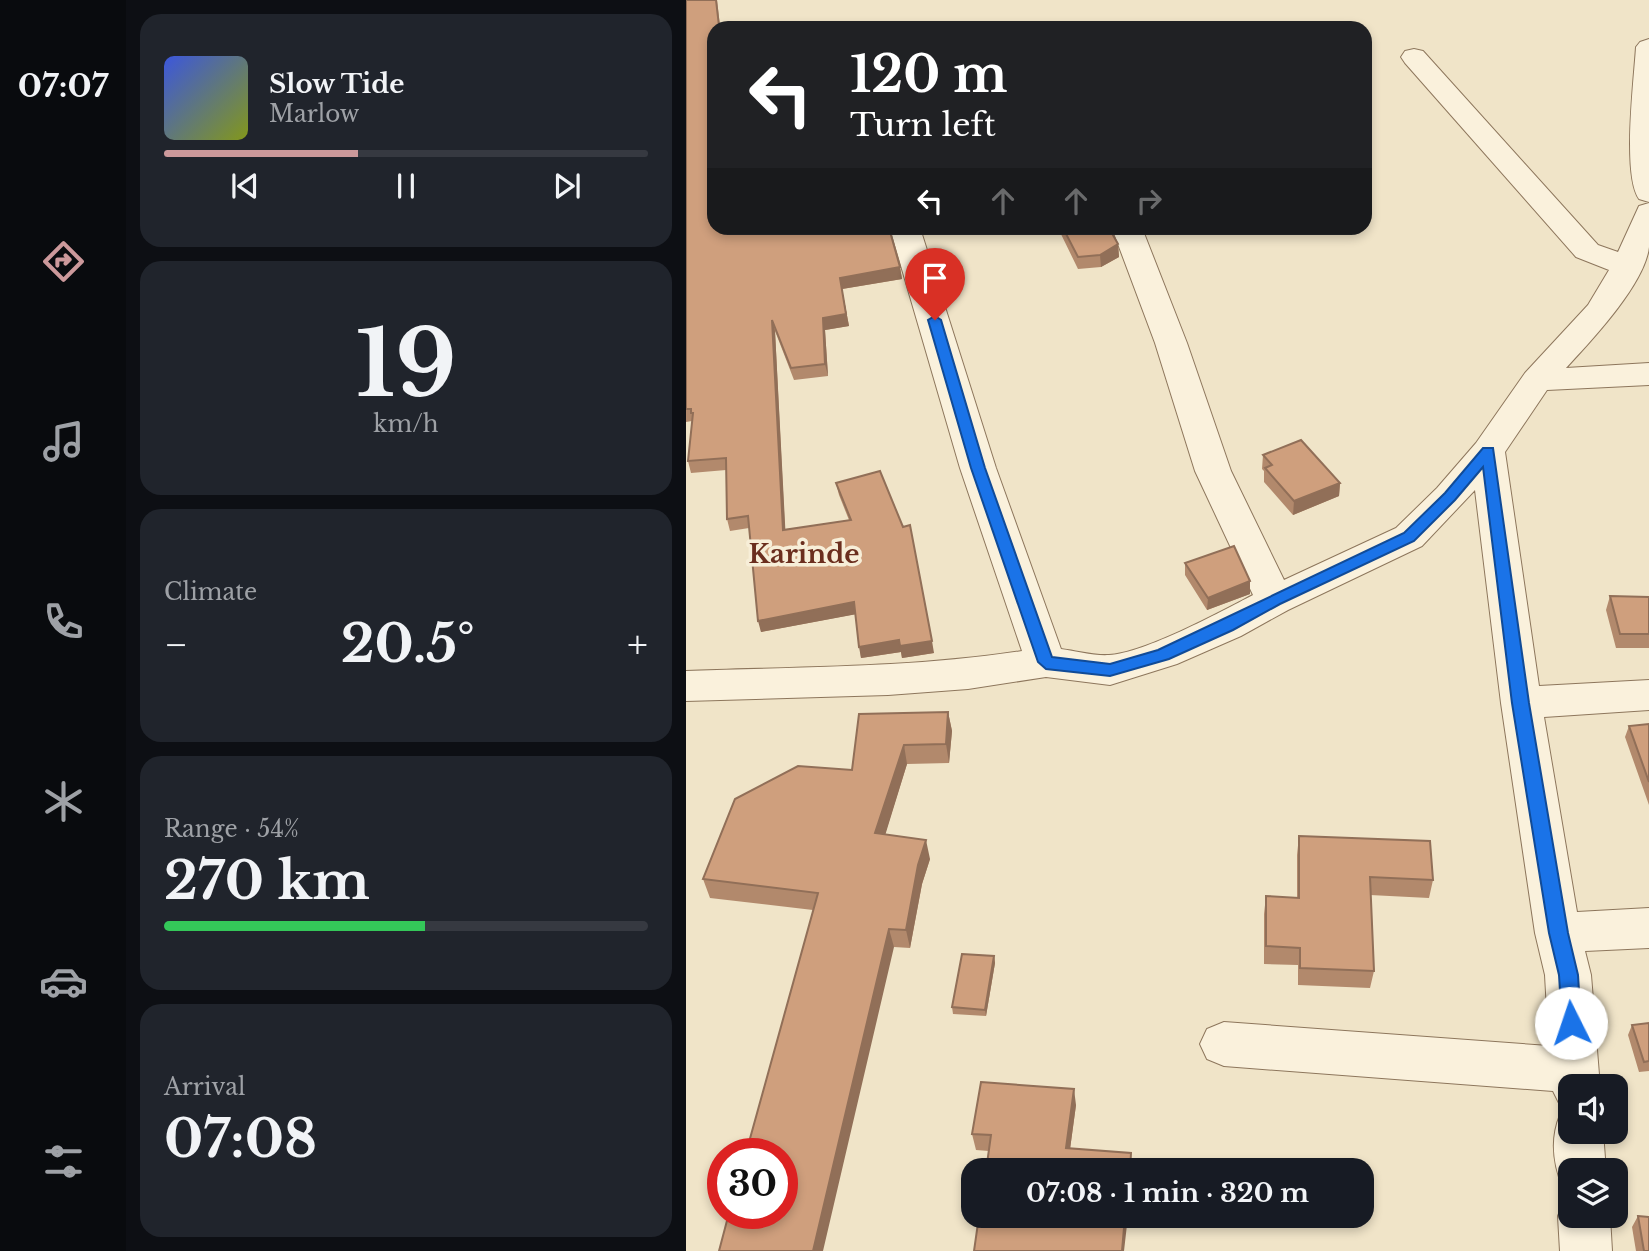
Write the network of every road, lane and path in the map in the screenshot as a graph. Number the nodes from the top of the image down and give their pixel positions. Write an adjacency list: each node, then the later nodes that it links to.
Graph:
1 (1649, 47): 3 (street)
2 (1414, 57): 7 (street)
3 (1649, 193)
4 (1649, 212): 7 (street)
5 (907, 235): 12 (street)
6 (1130, 235): 11 (street)
7 (1627, 266): 9 (street)
8 (1649, 374): 9 (street)
9 (1537, 380): 10 (street)
10 (1488, 451): 11 (street); 15 (street)
11 (1275, 600): 12 (street)
12 (1046, 662): 13 (street)
13 (686, 686)
14 (1649, 695): 15 (street)
15 (1521, 703): 17 (street)
16 (1649, 928): 17 (street)
17 (1558, 933): 19 (street)
18 (1224, 1044): 20 (street)
19 (1575, 1074)
20 (1558, 1076)
21 (1585, 1228): 22 (street)
22 (1586, 1251)

